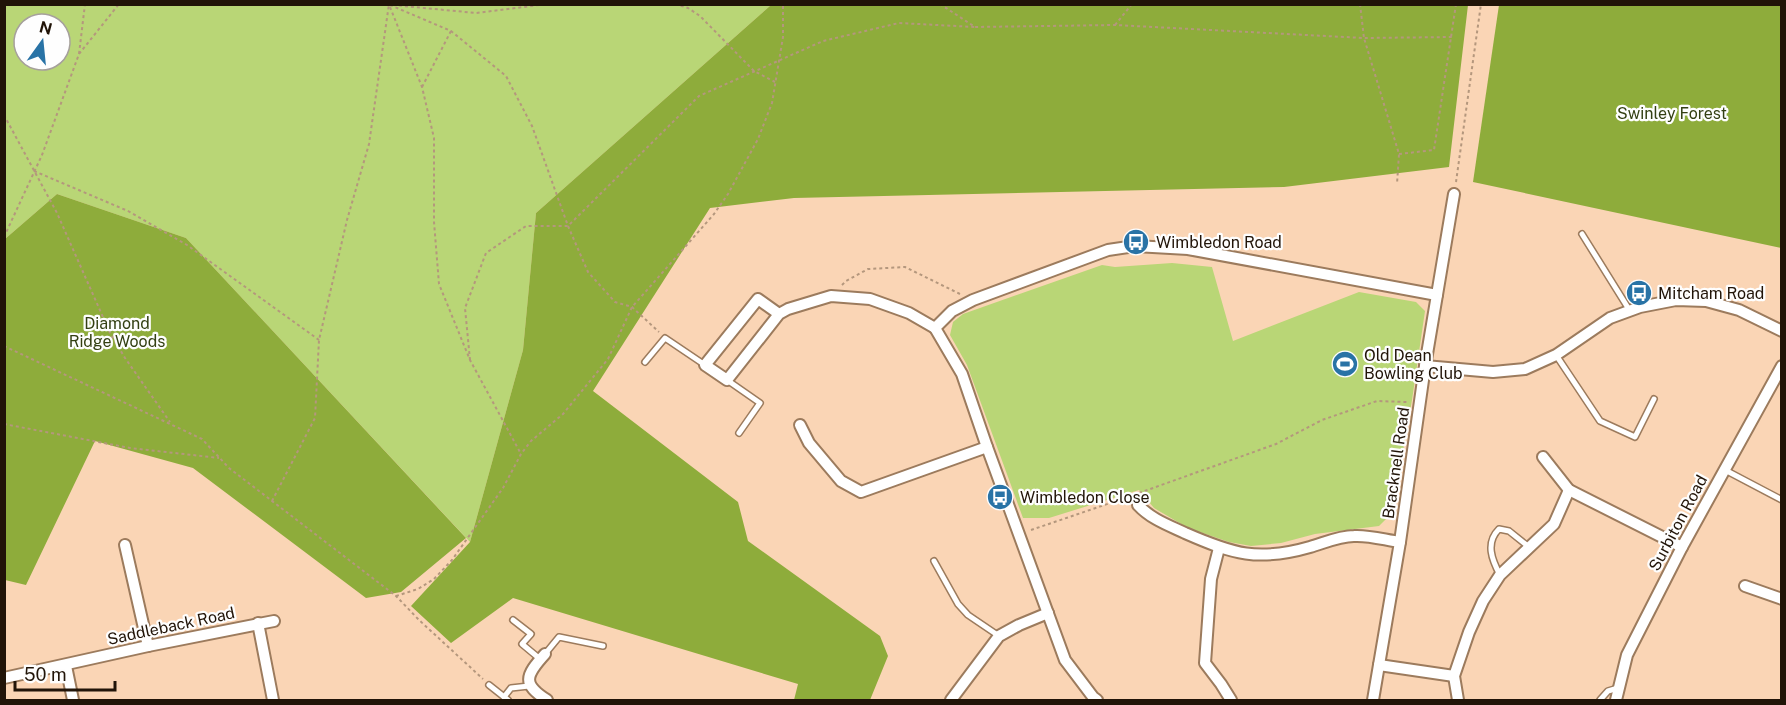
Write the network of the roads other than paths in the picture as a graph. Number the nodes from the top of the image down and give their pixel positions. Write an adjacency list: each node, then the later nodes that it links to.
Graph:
1 (1454, 194): 3 (street, Bracknell Road)
2 (1582, 234): 4 (lane)
3 (1437, 295): 6 (street); 11 (street, Bracknell Road)
4 (1630, 310): 7 (street); 8 (street)
5 (779, 314): 6 (street); 10 (street); 13 (street)
6 (935, 328): 17 (street)
7 (1782, 331)
8 (1556, 355): 11 (street); 14 (lane)
9 (645, 362): 10 (lane)
10 (705, 365): 13 (street)
11 (1425, 366): 23 (street, Bracknell Road)
12 (1782, 366): 19 (street, Surbiton Road)
13 (727, 380): 16 (lane)
14 (1654, 399)
15 (800, 425): 17 (street)
16 (739, 433)
17 (987, 447): 32 (street)
18 (1543, 457): 20 (street)
19 (1725, 470): 21 (lane); 25 (street, Surbiton Road)
20 (1569, 490): 25 (street); 27 (street)
21 (1782, 500)
22 (1138, 505): 26 (street)
23 (1400, 542): 26 (street); 40 (street, Bracknell Road)
24 (125, 545): 37 (street)
25 (1682, 547): 46 (street, Surbiton Road)
26 (1219, 548): 53 (street)
27 (1530, 548): 29 (street); 29 (lane)
28 (934, 561): 36 (lane)
29 (1500, 575): 42 (street)
30 (1745, 586): 31 (street)
31 (1782, 599)
32 (1048, 613): 36 (street); 52 (street)
33 (513, 620): 39 (lane)
34 (274, 621): 35 (street, Saddleback Road)
35 (258, 623): 37 (street, Saddleback Road); 49 (street)
36 (999, 636): 51 (street)
37 (148, 646): 41 (street, Saddleback Road)
38 (603, 646): 39 (lane)
39 (542, 657): 45 (street)
40 (1379, 665): 42 (street); 54 (street, Bracknell Road)
41 (66, 666): 43 (street, Saddleback Road); 48 (street)
42 (1454, 676): 55 (street)
43 (4, 678)
44 (489, 685): 47 (lane)
45 (530, 686): 47 (lane); 50 (street)
46 (1618, 688): 56 (lane); 57 (street, Surbiton Road)
47 (506, 699)
48 (73, 700)
49 (273, 700)
50 (547, 700)
51 (951, 700)
52 (1097, 700)
53 (1231, 700)
54 (1373, 700)
55 (1458, 700)
56 (1600, 700)
57 (1616, 700)

